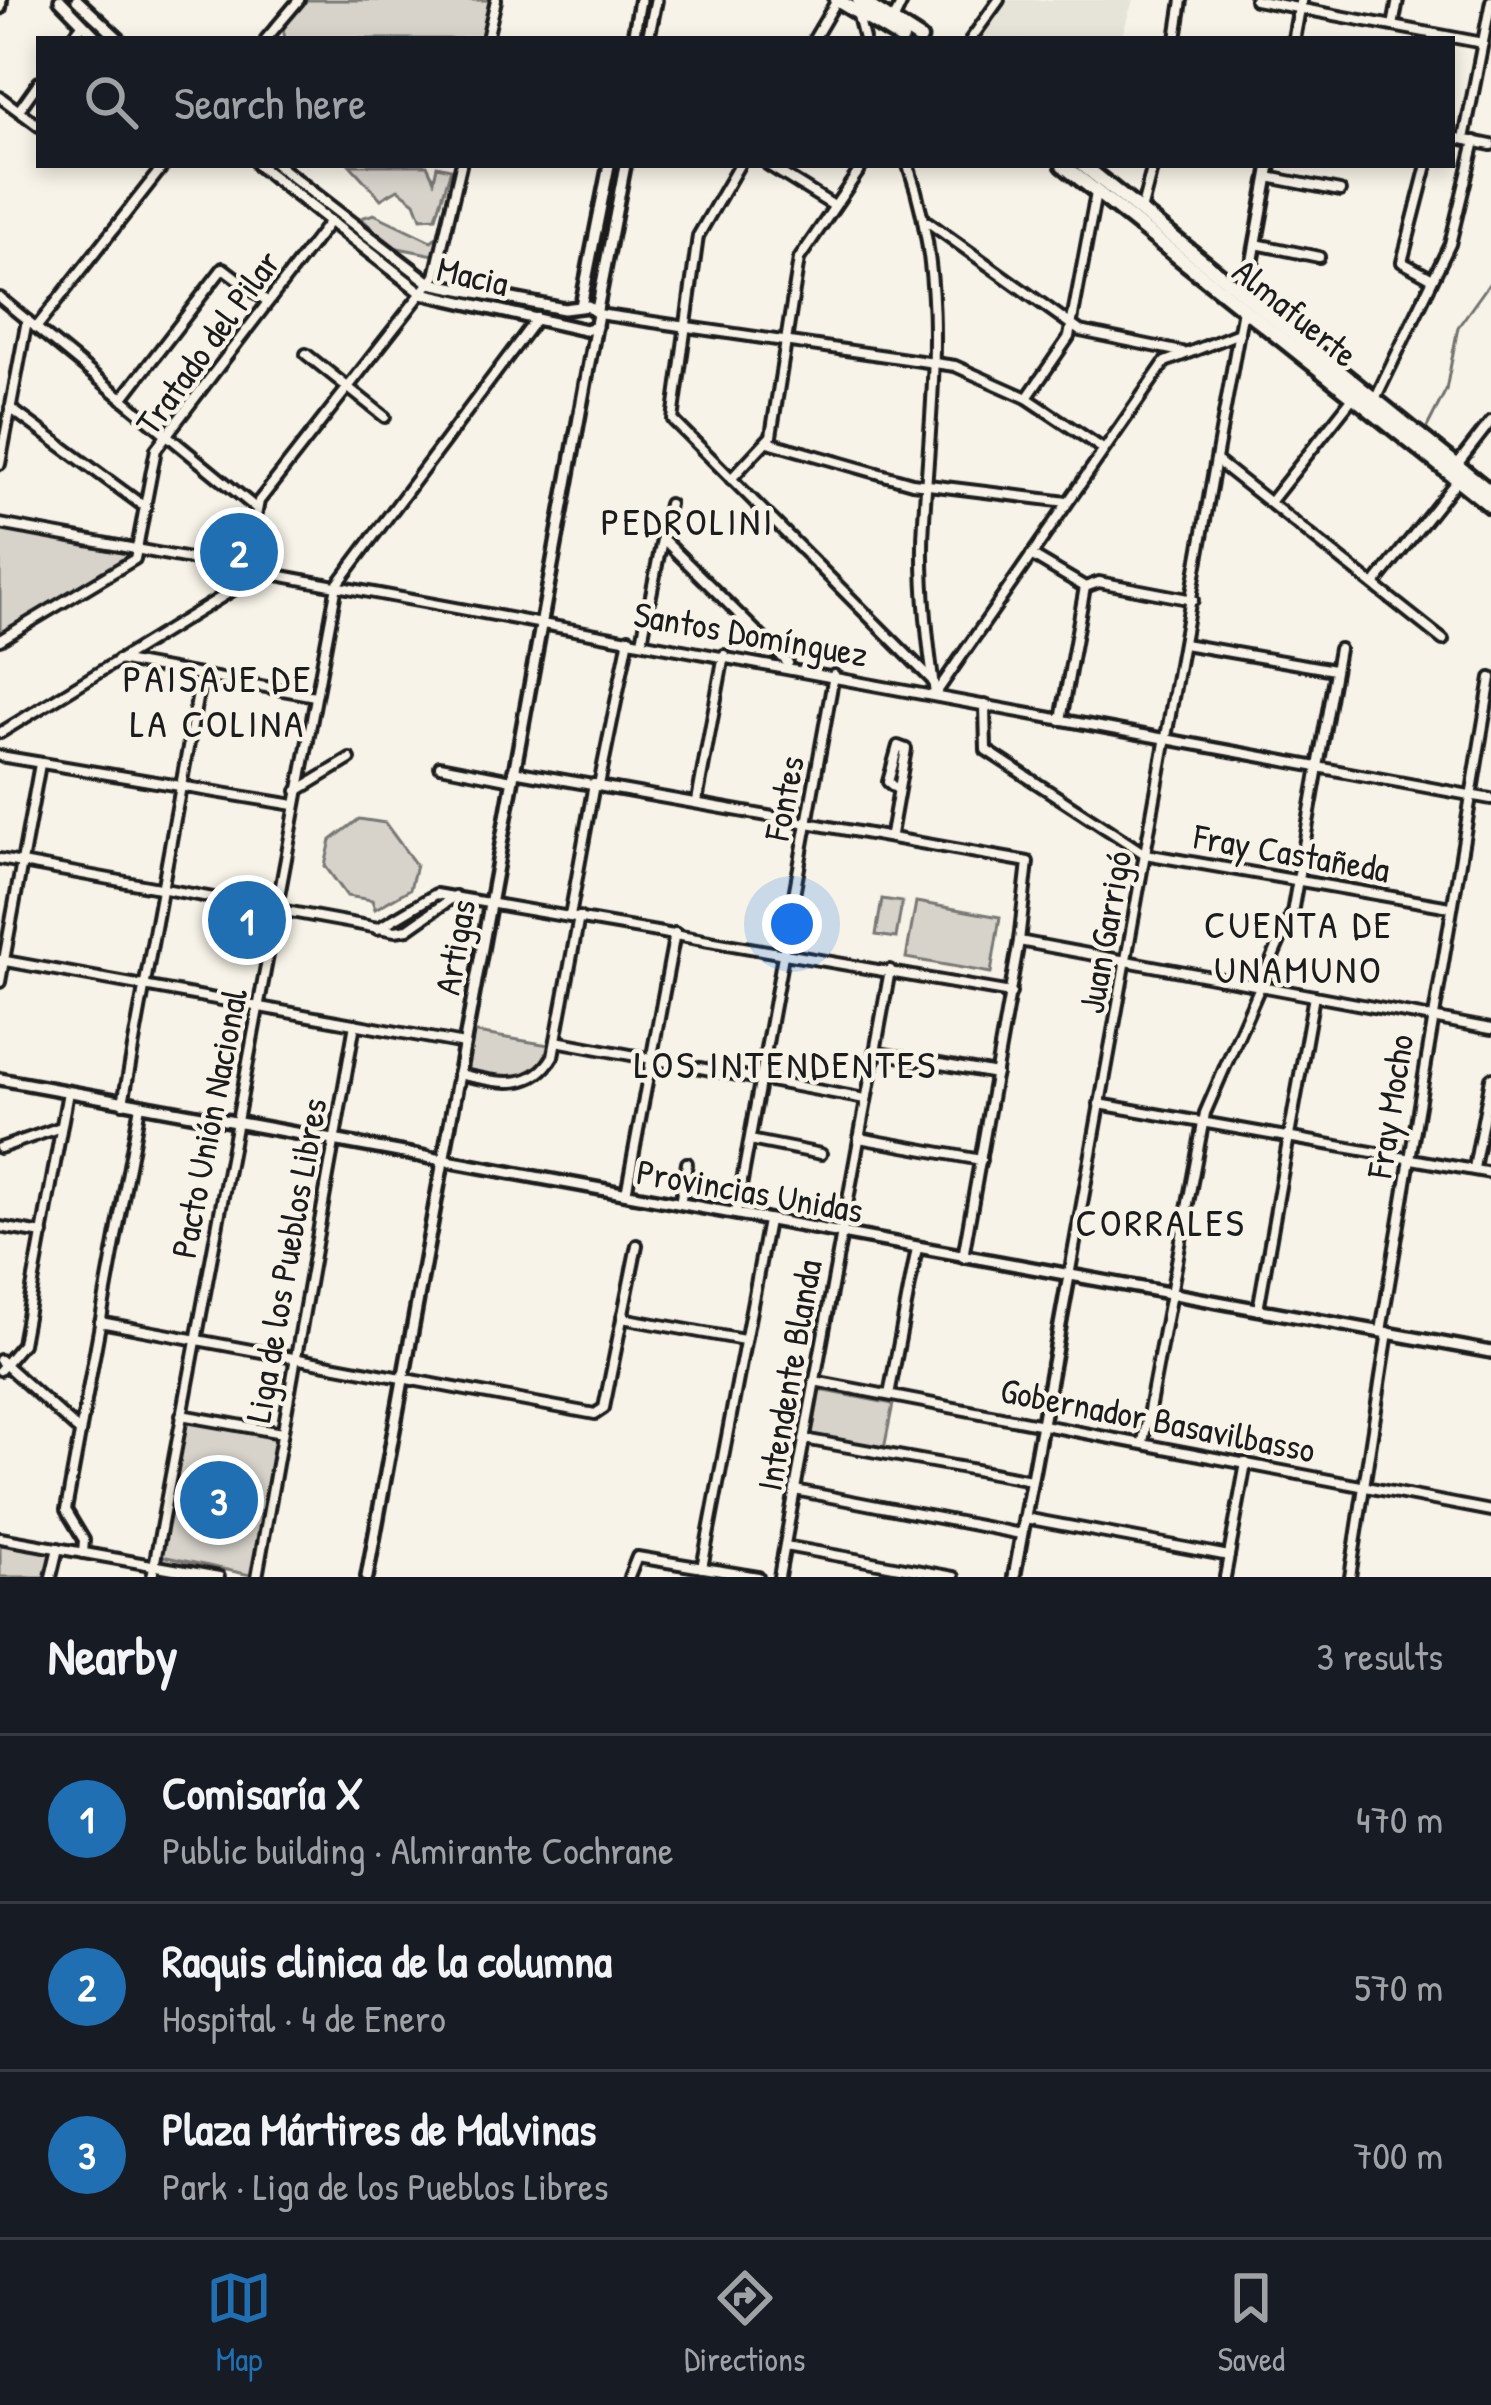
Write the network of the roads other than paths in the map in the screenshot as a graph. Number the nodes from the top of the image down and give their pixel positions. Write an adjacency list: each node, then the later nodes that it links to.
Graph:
1 (60, 0): 17 (street)
2 (77, 0): 21 (street)
3 (299, 0): 22 (street)
4 (496, 0): 23 (street)
5 (640, 0): 24 (street)
6 (656, 0): 25 (street)
7 (837, 0): 15 (main road); 26 (street)
8 (903, 0): 16 (street)
9 (1000, 0): 30 (street)
10 (1182, 0): 31 (street)
11 (1255, 0): 14 (street)
12 (1397, 0): 18 (street)
13 (1491, 1): 35 (street)
14 (1300, 4): 18 (street); 32 (street)
15 (858, 6): 16 (main road); 27 (street); 28 (main road)
16 (894, 19): 29 (main road)
17 (82, 25): 19 (street); 20 (street)
18 (1393, 26): 33 (street)
19 (73, 36)
20 (95, 36)
21 (116, 36)
22 (274, 36)
23 (488, 36)
24 (634, 36)
25 (649, 36)
26 (816, 36)
27 (863, 36)
28 (898, 36)
29 (916, 36)
30 (973, 36)
31 (1176, 36)
32 (1295, 36)
33 (1443, 36)
34 (1455, 38): 35 (street)
35 (1483, 44): 41 (street)
36 (36, 86): 38 (street)
37 (0, 97): 38 (street)
38 (19, 110): 39 (street)
39 (36, 124)
40 (1455, 137): 41 (street)
41 (1469, 140): 42 (street); 66 (street)
42 (1491, 145)
43 (162, 168): 80 (street)
44 (262, 168): 62 (street, Macia)
45 (282, 168): 67 (street, Macia)
46 (460, 168): 67 (street)
47 (608, 168): 72 (street)
48 (624, 168): 73 (street)
49 (737, 168): 77 (street)
50 (773, 168): 60 (street)
51 (861, 168): 60 (street)
52 (909, 168): 63 (street)
53 (1067, 168): 59 (main road, Almafuerte)
54 (1087, 168): 61 (main road, Almafuerte)
55 (1152, 168): 61 (street)
56 (1426, 168): 66 (street)
57 (1269, 171): 58 (street); 64 (street)
58 (1340, 191)
59 (1097, 192): 71 (main road, Almafuerte); 78 (street)
60 (834, 206): 82 (street)
61 (1140, 212): 71 (main road, Almafuerte)
62 (330, 221): 68 (street, Macia); 70 (street, Tratado del Pilar)
63 (928, 222): 78 (street); 85 (street)
64 (1256, 244): 65 (street); 71 (street)
65 (1318, 257)
66 (1431, 278): 90 (street)
67 (430, 283): 68 (street); 72 (street, Macia)
68 (422, 293): 74 (street, Macia); 86 (street)
69 (0, 298): 75 (street)
70 (268, 302): 89 (street); 94 (street, Tratado del Pilar)
71 (1244, 302): 81 (street, Juan Garrigó); 87 (main road, Almafuerte); 90 (main road, Almafuerte)
72 (578, 306): 73 (street, Macia); 76 (street)
73 (598, 312): 77 (street); 79 (street, Artigas)
74 (538, 316): 76 (street, Macia); 114 (street, Pacto Unión Nacional)
75 (27, 320): 80 (street); 91 (street)
76 (573, 325): 79 (street, Macia)
77 (684, 325): 82 (street); 100 (street)
78 (1071, 325): 83 (street); 88 (street)
79 (596, 327): 118 (street, Artigas)
80 (36, 328): 89 (street)
81 (1239, 333): 83 (street); 97 (street, Juan Garrigó)
82 (787, 341): 85 (street); 95 (street)
83 (1182, 352): 96 (street)
84 (306, 354): 86 (street)
85 (937, 362): 88 (street); 101 (street)
86 (347, 386): 92 (street); 108 (street)
87 (1354, 396): 99 (main road, Almafuerte); 103 (street)
88 (1027, 398): 96 (street)
89 (122, 399): 94 (street)
90 (1375, 399): 99 (main road, Almafuerte)
91 (10, 408): 98 (street); 107 (street)
92 (385, 417)
93 (1491, 421): 99 (street)
94 (165, 435): 107 (street, Tratado del Pilar); 108 (street)
95 (768, 442): 100 (street); 101 (street)
96 (1103, 449): 104 (street)
97 (1217, 461): 103 (street); 117 (street, Juan Garrigó)
98 (0, 464)
99 (1457, 472): 102 (main road, Almafuerte); 106 (main road, Almafuerte); 115 (street)
100 (731, 479): 132 (street)
101 (927, 486): 104 (street); 132 (street)
102 (1491, 493)
103 (1271, 500): 115 (street)
104 (1067, 502): 112 (street)
105 (669, 504): 110 (street)
106 (1491, 506)
107 (146, 508): 111 (street, Tratado del Pilar)
108 (257, 509): 113 (street)
109 (0, 524): 111 (street, Santos Domínguez)
110 (662, 538): 121 (street); 127 (street)
111 (140, 550): 113 (street, Santos Domínguez); 120 (street)
112 (1031, 555): 116 (street); 133 (street)
113 (249, 570): 114 (street, Santos Domínguez); 126 (street)
114 (337, 585): 118 (street, Santos Domínguez); 134 (street, Pacto Unión Nacional)
115 (1374, 585): 122 (street)
116 (1085, 587): 117 (street); 136 (street)
117 (1193, 600): 123 (street, Juan Garrigó)
118 (542, 622): 119 (street, Santos Domínguez); 144 (street, Artigas)
119 (629, 638): 121 (street, Santos Domínguez); 145 (street)
120 (0, 640)
121 (642, 640): 125 (street, Santos Domínguez)
122 (1443, 640)
123 (1184, 644): 128 (street); 138 (street, Juan Garrigó)
124 (1339, 649): 128 (street)
125 (724, 655): 127 (street, Santos Domínguez); 151 (street)
126 (117, 660): 130 (street); 137 (street)
127 (790, 666): 129 (street, Santos Domínguez)
128 (1334, 670): 143 (street)
129 (834, 675): 133 (street, Santos Domínguez); 153 (street, Fontes)
130 (201, 677): 134 (street); 146 (street)
131 (1491, 678): 149 (street, Fray Mocho)
132 (933, 681): 133 (street)
133 (935, 694): 135 (street, Santos Domínguez)
134 (315, 697): 148 (street, Pacto Unión Nacional)
135 (985, 705): 136 (street, Santos Domínguez); 155 (street, Fray Castañeda)
136 (1061, 720): 138 (street, Santos Domínguez)
137 (0, 733)
138 (1167, 740): 143 (street, Santos Domínguez); 155 (street, Juan Garrigó)
139 (0, 756): 141 (street)
140 (350, 759): 148 (street)
141 (40, 764): 146 (street); 157 (street)
142 (440, 766): 144 (street)
143 (1318, 769): 149 (street, Santos Domínguez); 158 (street)
144 (512, 776): 145 (street); 161 (street, Artigas)
145 (596, 784): 151 (street); 164 (street)
146 (182, 787): 152 (street); 159 (street)
147 (898, 790): 147 (street); 154 (street)
148 (297, 791): 152 (street, Pacto Unión Nacional)
149 (1469, 796): 150 (street, Santos Domínguez); 162 (street, Fray Mocho)
150 (1491, 800)
151 (698, 801): 153 (street)
152 (294, 805): 163 (street, Pacto Unión Nacional)
153 (806, 820): 154 (street); 168 (street, Fontes)
154 (891, 834): 167 (street)
155 (1145, 854): 158 (street, Fray Castañeda); 170 (street, Juan Garrigó)
156 (0, 859): 157 (street)
157 (22, 863): 159 (street); 169 (street)
158 (1298, 881): 162 (street, Fray Castañeda); 174 (street)
159 (162, 889): 163 (street); 173 (street)
160 (455, 896): 161 (street); 165 (street); 165 (street)
161 (490, 902): 164 (street); 182 (street, Artigas)
162 (1450, 907): 178 (street, Fray Mocho)
163 (275, 909): 165 (street); 177 (street, Pacto Unión Nacional)
164 (574, 916): 166 (street); 181 (street)
165 (377, 929)
166 (675, 932): 168 (street); 184 (street)
167 (1019, 941): 170 (street); 175 (street)
168 (783, 951): 171 (street); 189 (street, Fontes)
169 (2, 961): 172 (street); 173 (street)
170 (1126, 962): 174 (street); 193 (street, Juan Garrigó)
171 (890, 970): 175 (street); 183 (street, Intendente Blanda)
172 (0, 982)
173 (144, 986): 177 (street); 192 (street)
174 (1259, 986): 176 (street); 195 (street)
175 (1011, 993): 186 (street)
176 (1315, 996): 178 (street); 198 (street)
177 (257, 1006): 179 (street); 196 (street, Pacto Unión Nacional)
178 (1431, 1017): 180 (street); 204 (street, Fray Mocho)
179 (356, 1024): 182 (street); 201 (street, Liga de los Pueblos Libres)
180 (1491, 1029)
181 (556, 1041): 184 (street); 185 (street)
182 (464, 1044): 185 (street, Artigas)
183 (874, 1052): 186 (street); 191 (street, Intendente Blanda)
184 (652, 1061): 189 (street); 210 (street)
185 (458, 1074): 206 (street, Artigas)
186 (996, 1074): 205 (street)
187 (1491, 1078): 208 (street)
188 (0, 1079): 190 (street, Provincias Unidas)
189 (759, 1080): 191 (street); 200 (street, Fontes)
190 (68, 1092): 192 (street, Provincias Unidas); 197 (street)
191 (865, 1099): 199 (street, Intendente Blanda)
192 (123, 1103): 194 (street, Provincias Unidas)
193 (1099, 1104): 195 (street); 220 (street, Juan Garrigó)
194 (140, 1106): 196 (street, Provincias Unidas); 224 (street)
195 (1203, 1121): 198 (street); 221 (street)
196 (236, 1123): 201 (street, Provincias Unidas); 226 (street, Pacto Unión Nacional)
197 (61, 1126): 202 (street); 215 (street)
198 (1289, 1136): 204 (street); 222 (street)
199 (859, 1138): 205 (street); 216 (street, Intendente Blanda)
200 (750, 1140): 203 (street); 212 (street, Fontes)
201 (334, 1141): 206 (street, Provincias Unidas); 229 (street, Liga de los Pueblos Libres)
202 (0, 1148)
203 (821, 1154)
204 (1408, 1157): 208 (street); 225 (street, Fray Mocho)
205 (981, 1160): 219 (street)
206 (443, 1161): 210 (street, Provincias Unidas); 231 (street, Artigas)
207 (687, 1162): 211 (street)
208 (1474, 1168): 209 (street)
209 (1491, 1173)
210 (626, 1194): 211 (street, Provincias Unidas)
211 (680, 1204): 212 (street, Provincias Unidas)
212 (736, 1214): 213 (street, Provincias Unidas)
213 (768, 1220): 216 (street, Provincias Unidas); 227 (street)
214 (0, 1227): 215 (street)
215 (43, 1234): 230 (street)
216 (841, 1234): 218 (street, Provincias Unidas); 232 (street, Intendente Blanda)
217 (637, 1245): 223 (street)
218 (917, 1248): 219 (street, Provincias Unidas); 233 (street)
219 (963, 1256): 220 (street, Provincias Unidas)
220 (1070, 1276): 221 (street, Provincias Unidas); 235 (street, Juan Garrigó)
221 (1172, 1293): 222 (street, Provincias Unidas); 239 (street)
222 (1258, 1310): 225 (street, Provincias Unidas)
223 (622, 1318): 227 (street); 231 (street)
224 (100, 1322): 226 (street); 236 (street)
225 (1384, 1332): 228 (street, Provincias Unidas); 242 (street, Fray Mocho)
226 (195, 1340): 229 (street); 234 (street, Pacto Unión Nacional)
227 (744, 1340): 253 (street)
228 (1491, 1352)
229 (295, 1360): 231 (street); 237 (street, Liga de los Pueblos Libres)
230 (2, 1365): 236 (street)
231 (404, 1380): 258 (street, Artigas)
232 (814, 1381): 233 (street, Gobernador Basavilbasso); 238 (street, Intendente Blanda)
233 (889, 1395): 235 (street, Gobernador Basavilbasso)
234 (181, 1415): 237 (street); 252 (street, Pacto Unión Nacional)
235 (1042, 1424): 239 (street, Gobernador Basavilbasso); 241 (street, Juan Garrigó)
236 (80, 1431): 250 (street)
237 (282, 1433): 257 (street, Liga de los Pueblos Libres)
238 (804, 1438): 241 (street); 243 (street, Intendente Blanda)
239 (1143, 1442): 240 (street, Gobernador Basavilbasso)
240 (1246, 1462): 242 (street, Gobernador Basavilbasso); 251 (street)
241 (1031, 1480): 245 (street, Juan Garrigó)
242 (1364, 1486): 244 (street, Gobernador Basavilbasso); 265 (street, Fray Mocho)
243 (795, 1490): 246 (street); 248 (street, Intendente Blanda)
244 (1491, 1511)
245 (1024, 1518): 246 (street, Juan Garrigó); 251 (street)
246 (1021, 1534): 263 (street, Juan Garrigó)
247 (0, 1538): 249 (street)
248 (785, 1546): 261 (street, Intendente Blanda); 262 (street)
249 (58, 1548): 250 (street); 254 (street)
250 (83, 1553): 252 (street)
251 (1228, 1556): 264 (street)
252 (154, 1564): 255 (street, Pacto Unión Nacional); 256 (street)
253 (702, 1568): 259 (street); 260 (street)
254 (51, 1577)
255 (152, 1577)
256 (219, 1577)
257 (257, 1577)
258 (367, 1577)
259 (629, 1577)
260 (758, 1577)
261 (779, 1577)
262 (954, 1577)
263 (1014, 1577)
264 (1225, 1577)
265 (1349, 1577)

